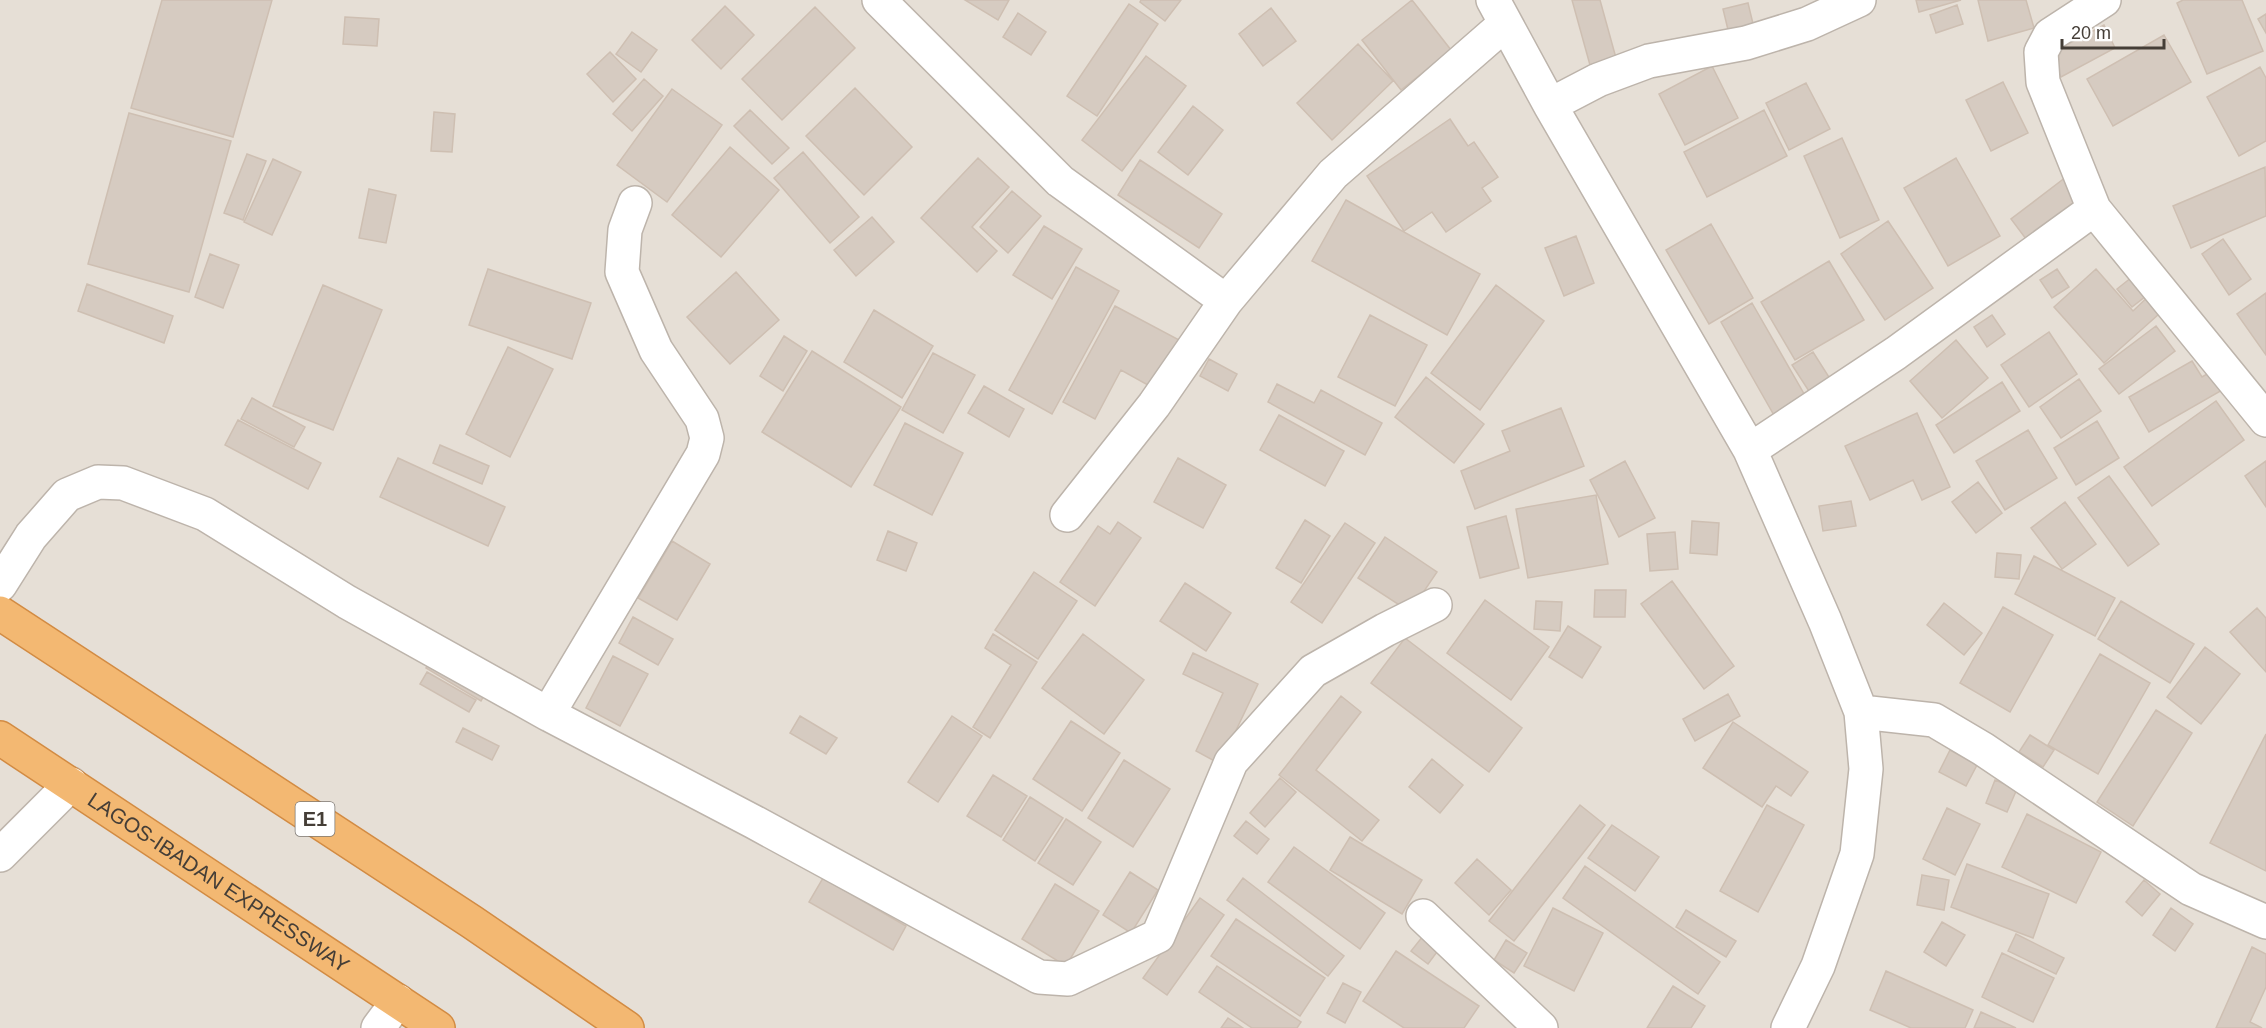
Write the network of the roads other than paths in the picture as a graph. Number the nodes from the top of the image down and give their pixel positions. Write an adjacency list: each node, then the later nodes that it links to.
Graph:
1 (879, 0): 8 (street)
2 (1859, 0): 5 (street)
3 (2104, 0): 7 (street)
4 (1499, 12): 5 (street); 8 (street)
5 (1550, 105): 10 (street)
6 (634, 203): 16 (street)
7 (2094, 208): 9 (street); 10 (street)
8 (1226, 302): 11 (street)
9 (2266, 420)
10 (1750, 450): 15 (street)
11 (1068, 515)
12 (0, 585): 16 (street)
13 (1435, 605): 16 (street)
14 (0, 614): 25 (highway, E1)
15 (1861, 712): 21 (street); 27 (street)
16 (548, 714)
17 (0, 738): 18 (highway, LAGOS-IBADAN EXPRESSWAY)
18 (71, 784): 19 (street); 22 (highway, LAGOS-IBADAN EXPRESSWAY)
19 (0, 855)
20 (1422, 916): 26 (street)
21 (2266, 922)
22 (398, 1001): 23 (street); 24 (highway, LAGOS-IBADAN EXPRESSWAY)
23 (378, 1028)
24 (438, 1028)
25 (627, 1028)
26 (1541, 1028)
27 (1788, 1028)

